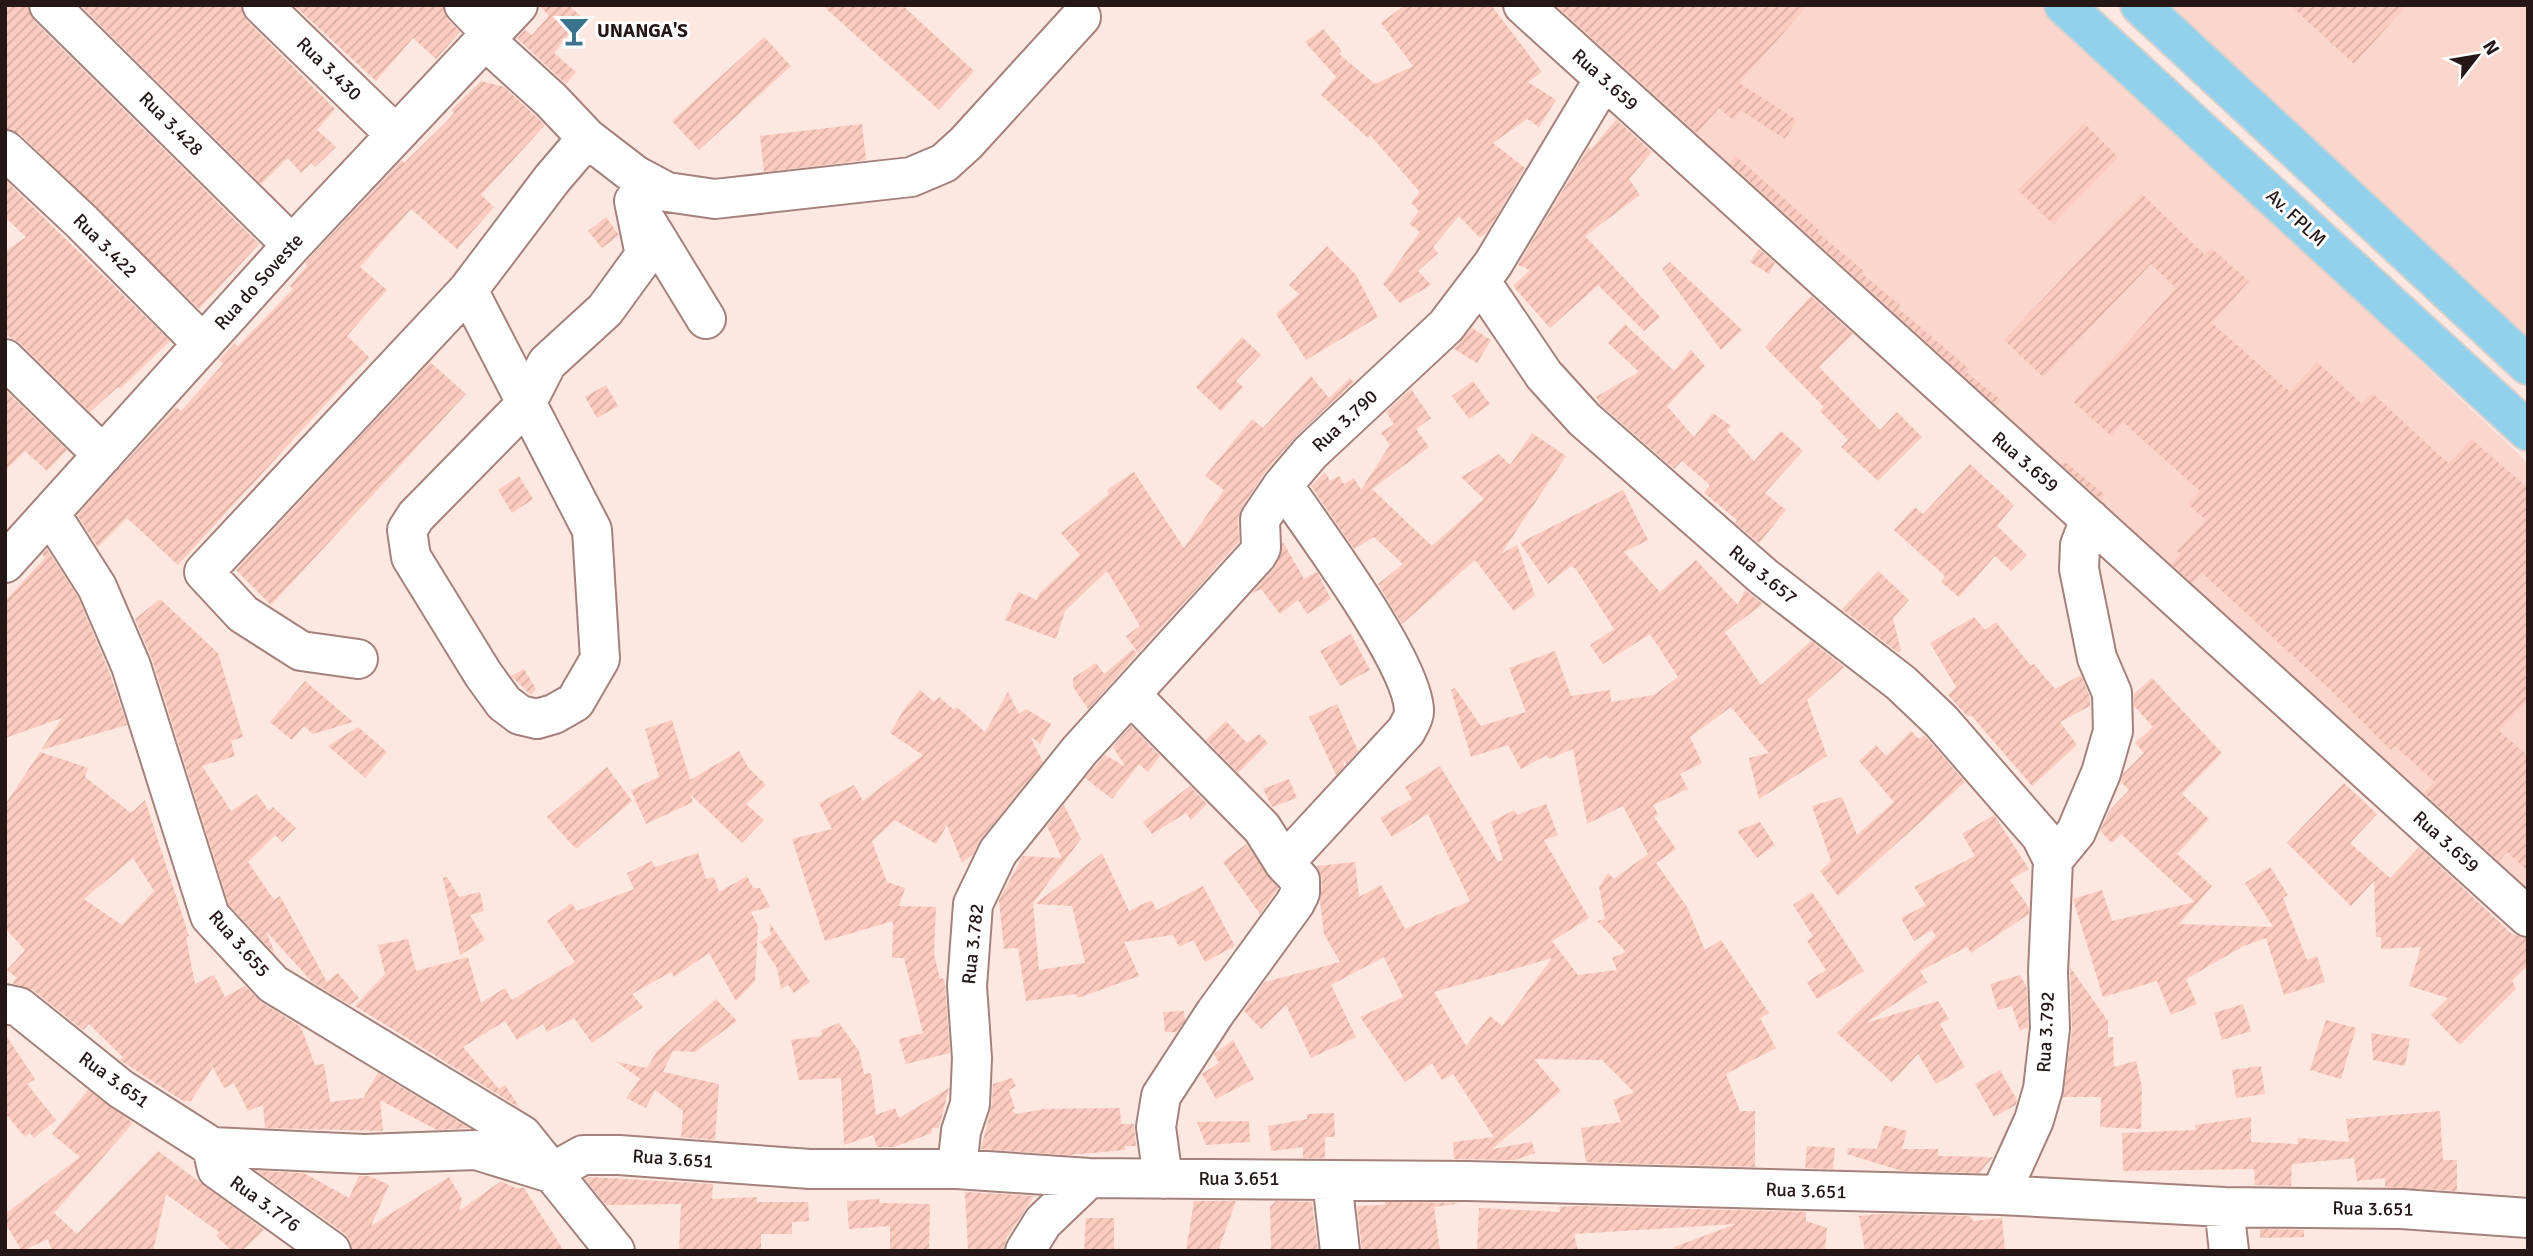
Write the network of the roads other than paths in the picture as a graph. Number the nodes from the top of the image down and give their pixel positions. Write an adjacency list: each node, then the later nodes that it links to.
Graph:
1 (49, 5): 15 (street, Rua 3.428)
2 (262, 5): 11 (street, Rua 3.430)
3 (464, 5): 9 (street)
4 (518, 5): 9 (street, Rua do Soveste)
5 (1523, 5): 10 (street, Rua 3.659)
6 (2064, 5): 23 (main road, Av. FPLM)
7 (2140, 5): 21 (main road)
8 (1081, 17): 14 (street)
9 (489, 37): 11 (street, Rua do Soveste); 12 (street)
10 (1604, 79): 16 (street, Rua 3.790); 27 (street, Rua 3.659)
11 (395, 134): 15 (street, Rua do Soveste)
12 (587, 138): 14 (street); 17 (street)
13 (5, 150): 19 (street, Rua 3.422)
14 (635, 188): 18 (street); 22 (street)
15 (292, 245): 19 (street, Rua do Soveste)
16 (1480, 282): 25 (street, Rua 3.790); 32 (street, Rua 3.657)
17 (468, 290): 22 (street); 29 (street)
18 (706, 320)
19 (203, 344): 24 (street, Rua do Soveste)
20 (5, 359): 24 (street)
21 (2528, 365)
22 (526, 404): 22 (street)
23 (2528, 431)
24 (103, 455): 26 (street, Rua do Soveste)
25 (1283, 485): 30 (street, Rua 3.790); 33 (street)
26 (50, 513): 28 (street, Rua do Soveste); 38 (street, Rua 3.655)
27 (2091, 519): 32 (street); 34 (street, Rua 3.659)
28 (8, 553)
29 (358, 659)
30 (1131, 695): 31 (street, Rua 3.790); 33 (street)
31 (1080, 750): 37 (street, Rua 3.782)
32 (2053, 860): 42 (street, Rua 3.792)
33 (1284, 863): 40 (street)
34 (2528, 917)
35 (10, 1001): 36 (street, Rua 3.651)
36 (212, 1147): 38 (street, Rua 3.651); 45 (street, Rua 3.776)
37 (957, 1169): 38 (street, Rua 3.651); 39 (street, Rua 3.651)
38 (551, 1173): 46 (street, Rua 3.655)
39 (1089, 1178): 40 (street, Rua 3.651); 47 (street)
40 (1163, 1179): 41 (street, Rua 3.651)
41 (1332, 1180): 42 (street, Rua 3.651); 48 (street)
42 (2000, 1195): 43 (street, Rua 3.651)
43 (2224, 1207): 44 (street, Rua 3.651); 49 (street)
44 (2528, 1219)
45 (331, 1251)
46 (615, 1251)
47 (1025, 1251)
48 (1340, 1251)
49 (2230, 1251)

